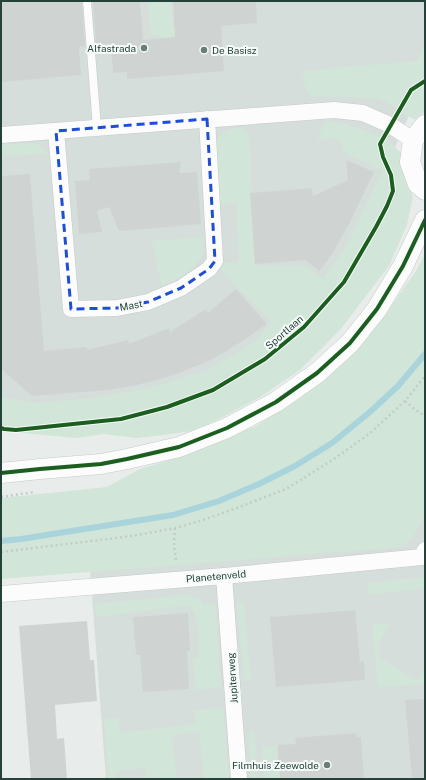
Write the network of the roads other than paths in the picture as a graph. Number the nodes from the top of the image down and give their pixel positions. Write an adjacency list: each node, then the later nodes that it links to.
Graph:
1 (87, 1): 3 (lane)
2 (207, 120): 3 (street); 4 (street, Mast); 5 (street)
3 (97, 128): 4 (street)
4 (56, 131): 6 (street)
5 (419, 132): 7 (street)
6 (1, 135)
7 (425, 190)
8 (425, 220): 9 (street)
9 (1, 473)
10 (425, 550): 11 (street, Planetenveld)
11 (224, 576): 12 (street, Planetenveld); 13 (street, Jupiterweg)
12 (2, 594)
13 (239, 779)

